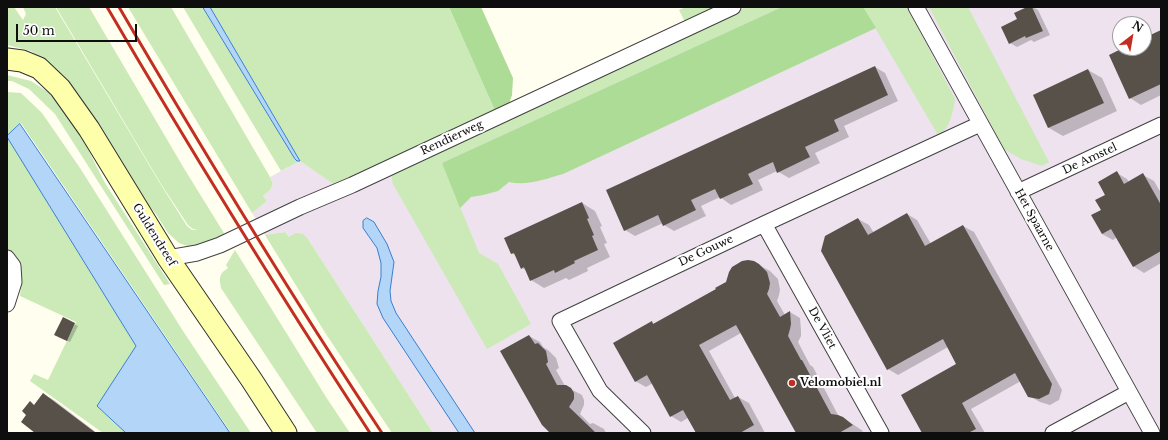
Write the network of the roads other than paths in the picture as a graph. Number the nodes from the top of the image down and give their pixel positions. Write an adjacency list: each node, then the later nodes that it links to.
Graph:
1 (733, 7): 9 (street, Rendierweg)
2 (916, 7): 4 (street, Het Spaarne)
3 (7, 59): 9 (street, Guldendreef)
4 (980, 124): 6 (street, Het Spaarne); 7 (street, De Gouwe)
5 (1161, 125): 6 (street, De Amstel)
6 (1018, 192): 11 (street, Het Spaarne)
7 (764, 224): 13 (street, De Gouwe); 14 (street, De Vliet)
8 (7, 258): 10 (street)
9 (168, 258): 12 (street, Guldendreef)
10 (7, 304)
11 (1129, 392): 15 (street); 16 (street, Het Spaarne)
12 (286, 433)
13 (643, 433)
14 (881, 433)
15 (1053, 433)
16 (1152, 433)

